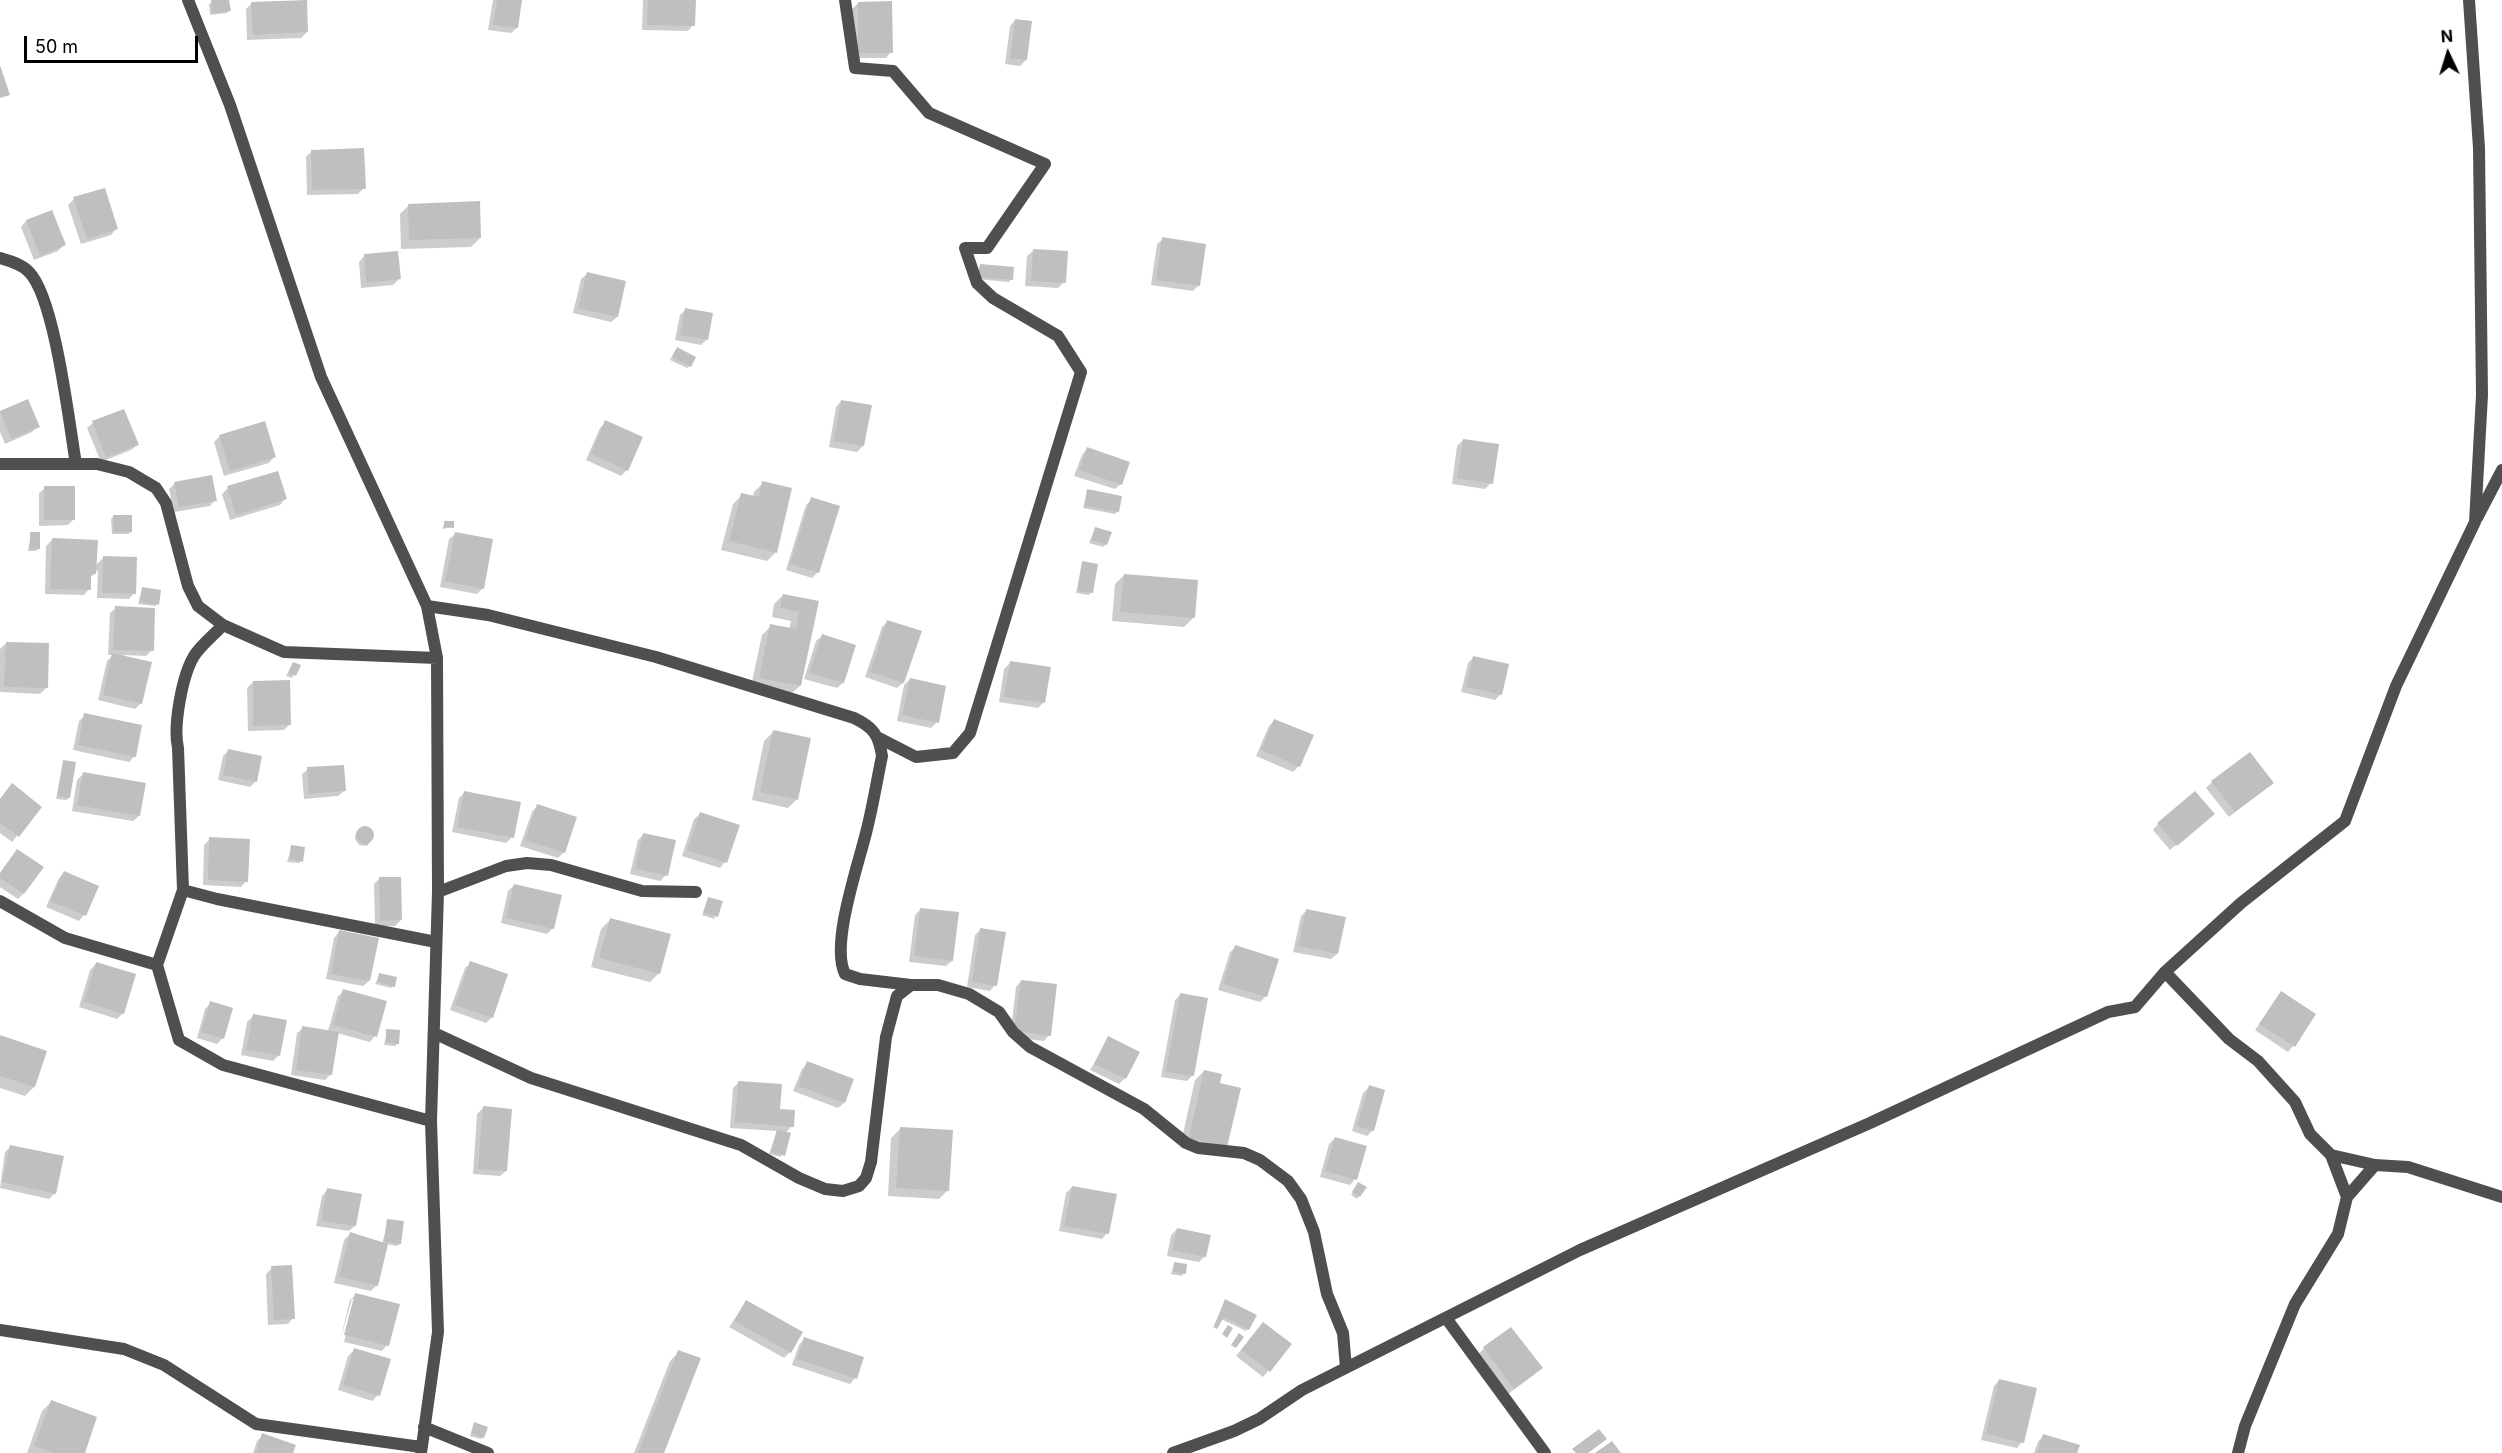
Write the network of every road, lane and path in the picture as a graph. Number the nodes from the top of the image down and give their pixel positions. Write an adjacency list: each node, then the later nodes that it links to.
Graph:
1 (188, 0): 9 (street)
2 (845, 0): 12 (street)
3 (2469, 0): 8 (street)
4 (0, 258): 6 (street)
5 (0, 464): 6 (street)
6 (76, 464): 10 (street)
7 (2502, 470): 8 (street)
8 (2475, 522): 19 (street)
9 (427, 606): 11 (street); 12 (street)
10 (224, 625): 11 (street); 13 (street)
11 (437, 658): 14 (street)
12 (879, 738): 20 (street)
13 (183, 890): 17 (street); 18 (street)
14 (438, 892): 15 (street); 17 (street)
15 (696, 892)
16 (0, 901): 18 (street)
17 (436, 942): 21 (street)
18 (157, 965): 22 (street)
19 (2165, 972): 23 (street); 27 (street)
20 (911, 985): 21 (street); 29 (street)
21 (434, 1033): 22 (street)
22 (431, 1121): 30 (street)
23 (2331, 1155): 24 (street); 25 (street)
24 (2374, 1165): 25 (street); 26 (street)
25 (2347, 1197): 35 (street)
26 (2502, 1197)
27 (1446, 1318): 29 (street); 34 (street)
28 (0, 1330): 31 (street)
29 (1346, 1368): 33 (street)
30 (424, 1427): 31 (street); 32 (street)
31 (421, 1450)
32 (488, 1453)
33 (1173, 1453)
34 (1545, 1453)
35 (2238, 1453)

